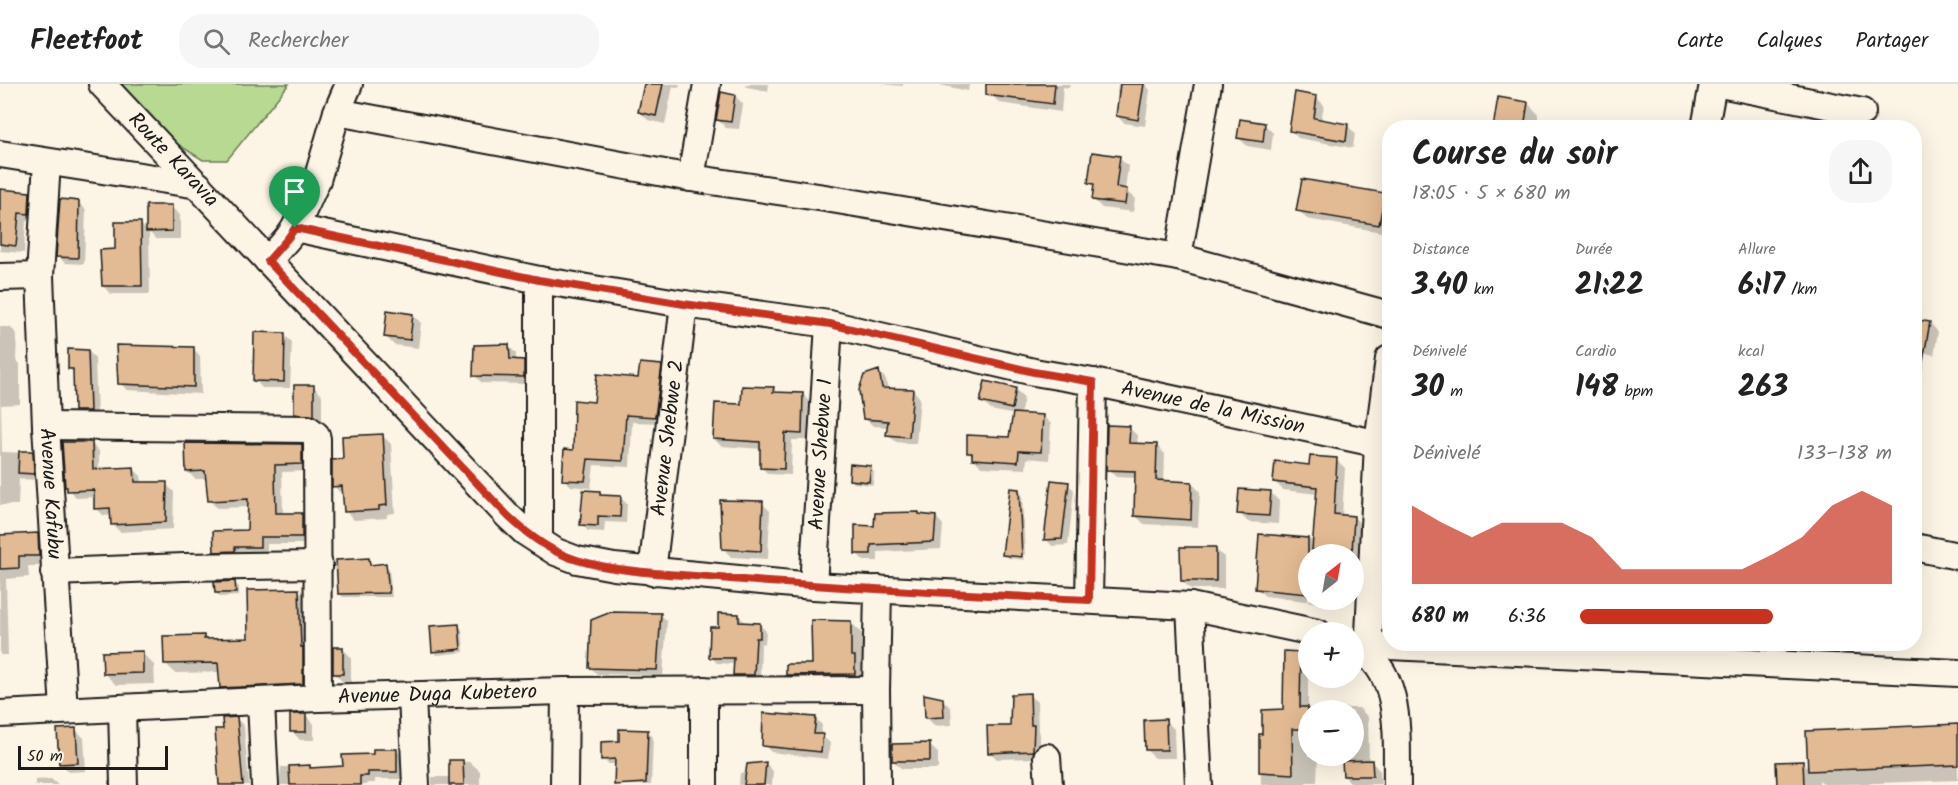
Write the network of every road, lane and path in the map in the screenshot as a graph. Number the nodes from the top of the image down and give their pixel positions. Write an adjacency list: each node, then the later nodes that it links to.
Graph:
1 (102, 84): 13 (street, Route Karavia)
2 (349, 84): 7 (street)
3 (707, 84): 12 (street)
4 (1208, 84): 15 (street)
5 (1713, 84): 9 (street)
6 (1720, 84): 8 (street)
7 (337, 112): 12 (street); 14 (street)
8 (1862, 112)
9 (1706, 120)
10 (0, 154): 11 (street)
11 (46, 162): 13 (street); 17 (street, Avenue Kafubu)
12 (691, 178): 15 (street)
13 (198, 185): 16 (street, Route Karavia)
14 (295, 228): 16 (street); 19 (street, Avenue de la Mission)
15 (1178, 256): 21 (street)
16 (268, 261): 27 (street)
17 (40, 276): 18 (street); 24 (street, Avenue Kafubu)
18 (0, 277)
19 (539, 280): 20 (street, Avenue de la Mission); 27 (street)
20 (684, 304): 22 (street, Avenue de la Mission); 32 (street, Avenue Shebwe 2)
21 (1382, 313)
22 (830, 324): 23 (street, Avenue de la Mission); 33 (street, Avenue Shebwe 1)
23 (1093, 382): 25 (street, Avenue de la Mission); 35 (street)
24 (46, 426): 30 (street); 31 (street, Avenue Kafubu)
25 (1382, 445)
26 (1382, 464): 38 (street)
27 (539, 541): 32 (street)
28 (1922, 549): 29 (street)
29 (1958, 556)
30 (319, 565): 31 (street); 48 (street)
31 (54, 572): 51 (street, Avenue Kafubu)
32 (652, 572): 33 (street)
33 (813, 586): 34 (street)
34 (878, 589): 35 (street); 45 (street)
35 (1089, 600): 36 (street)
36 (1190, 606): 37 (street); 61 (street)
37 (1298, 629)
38 (1364, 639)
39 (1364, 649): 41 (street)
40 (1364, 650): 62 (street)
41 (1382, 650)
42 (1413, 651): 43 (street)
43 (1958, 673)
44 (704, 690): 45 (street, Avenue Duga Kubetero); 46 (street, Avenue Duga Kubetero); 58 (street)
45 (876, 690): 59 (street)
46 (566, 691): 47 (street, Avenue Duga Kubetero); 57 (street)
47 (412, 696): 48 (street, Avenue Duga Kubetero); 56 (street)
48 (318, 698): 49 (street, Avenue Duga Kubetero)
49 (261, 702): 50 (street, Avenue Duga Kubetero); 55 (street)
50 (122, 709): 51 (street, Avenue Duga Kubetero); 54 (street)
51 (64, 710): 52 (street, Avenue Duga Kubetero)
52 (0, 714)
53 (1047, 757): 60 (street)
54 (124, 785)
55 (265, 785)
56 (416, 785)
57 (564, 785)
58 (705, 785)
59 (878, 785)
60 (1049, 785)
61 (1199, 785)
62 (1397, 785)

